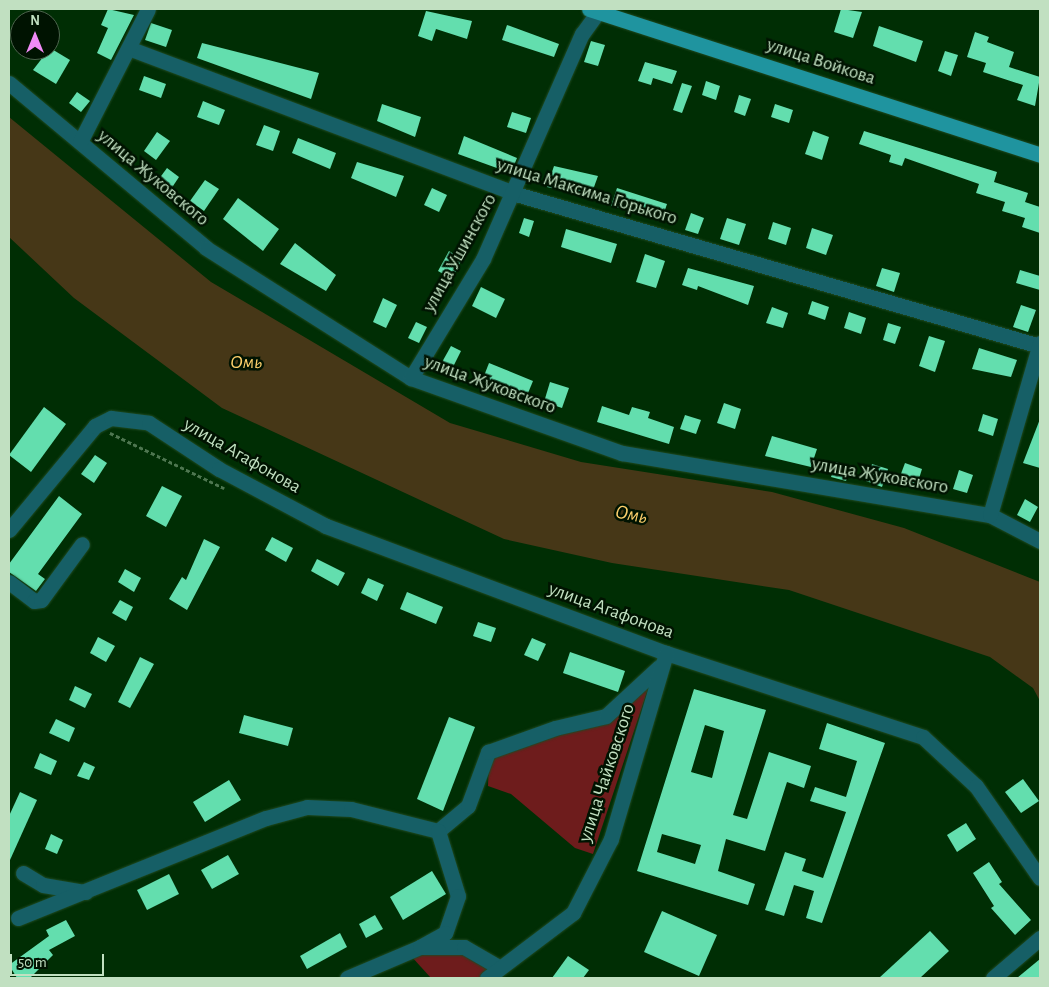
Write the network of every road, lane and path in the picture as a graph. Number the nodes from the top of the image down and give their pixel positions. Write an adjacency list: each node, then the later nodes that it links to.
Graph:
1 (148, 9): 3 (street)
2 (596, 10): 6 (main road, улица Войкова); 7 (street, улица Ушинского)
3 (131, 49): 5 (street); 7 (street, улица Максима Горького)
4 (9, 82): 5 (street, улица Жуковского)
5 (80, 142): 9 (street, улица Жуковского)
6 (1040, 155)
7 (516, 194): 8 (street, улица Максима Горького); 9 (street, улица Ушинского)
8 (1040, 345): 10 (street)
9 (411, 378): 10 (street, улица Жуковского)
10 (990, 515): 12 (street, улица Жуковского)
11 (9, 530): 15 (street, улица Агафонова)
12 (1040, 541)
13 (82, 544): 14 (street)
14 (9, 582)
15 (665, 657): 16 (street); 18 (street, улица Агафонова); 25 (street, улица Чайковского)
16 (438, 831): 19 (street); 20 (street)
17 (23, 873): 19 (street)
18 (1040, 878)
19 (85, 892): 21 (street)
20 (458, 896): 23 (street); 24 (street)
21 (18, 918)
22 (1040, 938): 28 (street)
23 (420, 946): 24 (street); 26 (street)
24 (464, 946): 25 (street)
25 (498, 966): 27 (street, улица Чайковского)
26 (347, 978)
27 (487, 978)
28 (993, 978)

